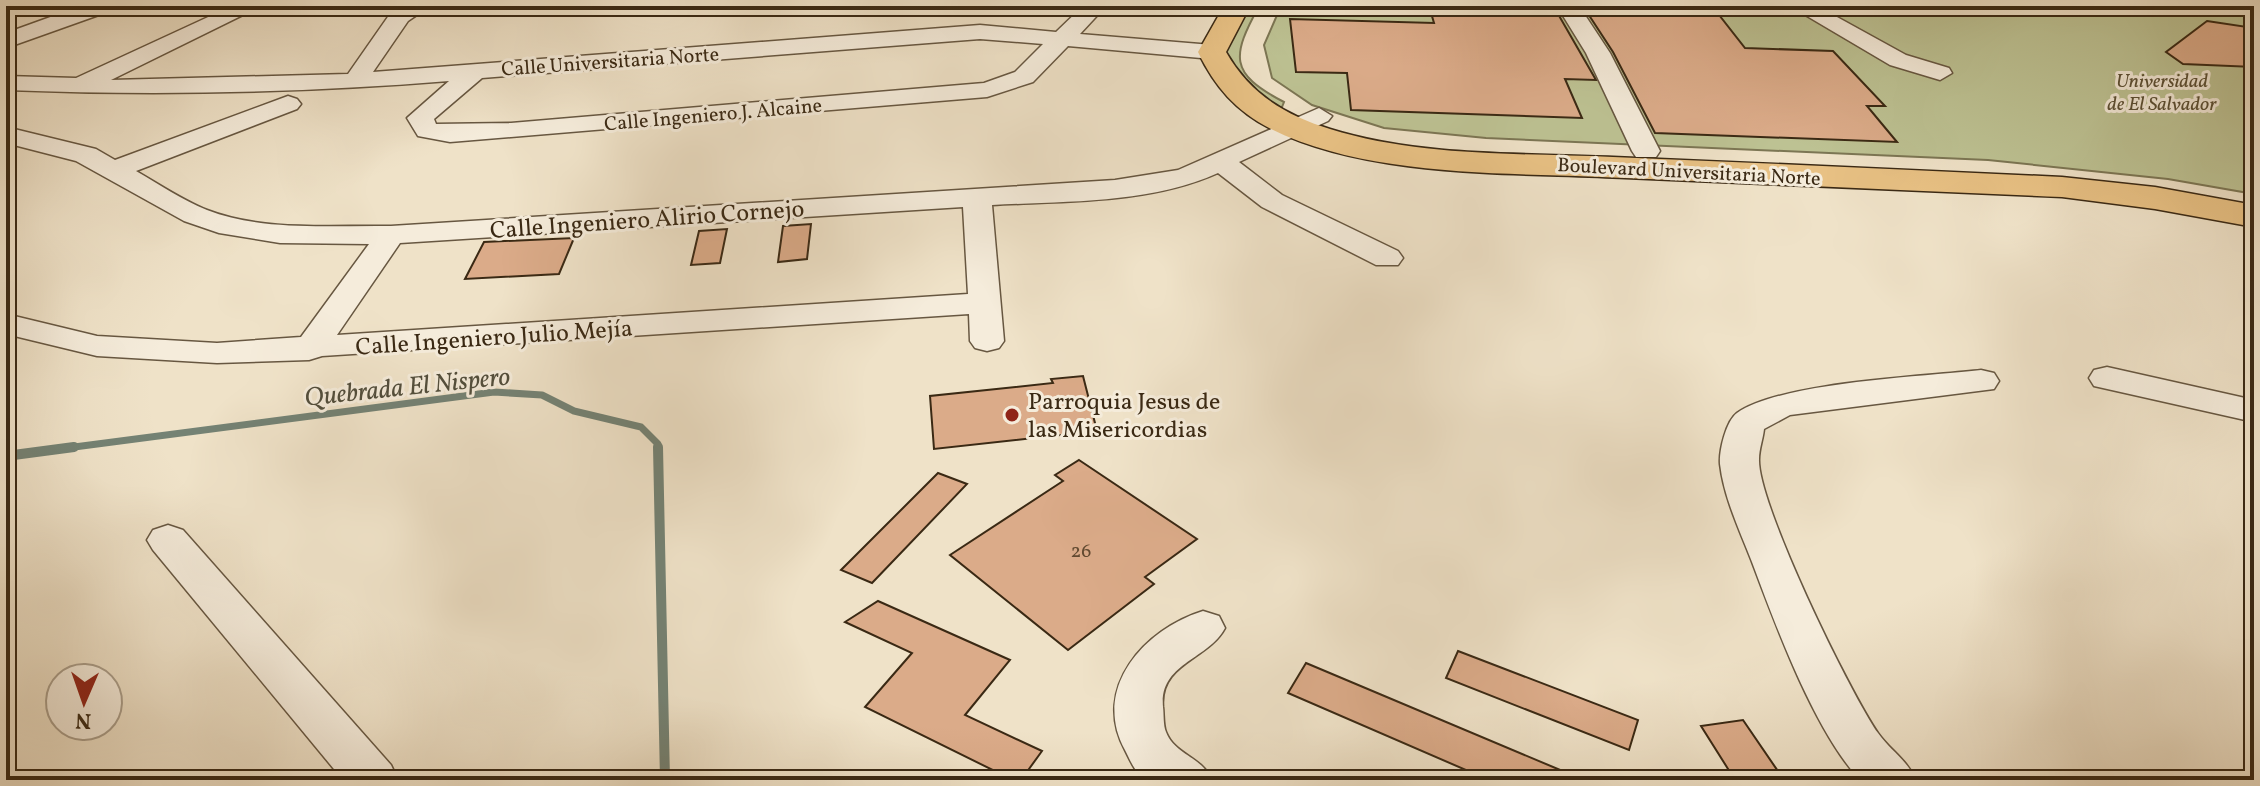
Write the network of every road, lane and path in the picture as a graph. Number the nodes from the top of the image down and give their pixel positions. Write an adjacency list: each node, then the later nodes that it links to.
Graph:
1 (102, 6): 10 (street)
2 (250, 6): 16 (street)
3 (419, 6): 14 (street)
4 (1095, 6): 9 (street)
5 (1237, 6): 11 (main road)
6 (1267, 6): 18 (main road, Boulevard Universitaria Norte)
7 (1568, 6): 20 (street)
8 (1801, 6): 13 (street)
9 (1067, 37): 11 (street, Calle Universitaria Norte); 12 (street, Calle Universitaria Norte); 12 (street, Calle Ingeniero J. Alcaine)
10 (6, 41)
11 (1212, 52): 18 (main road, Boulevard Universitaria Norte)
12 (476, 71): 14 (street, Calle Universitaria Norte)
13 (1940, 73)
14 (355, 81): 16 (street, Calle Universitaria Norte)
15 (6, 83): 16 (street, Calle Universitaria Norte)
16 (81, 84)
17 (288, 104): 22 (street)
18 (1308, 122): 20 (main road, Boulevard Universitaria Norte); 21 (street, Calle Ingeniero Alirio Cornejo); 25 (main road, Boulevard Universitaria Norte)
19 (6, 135): 22 (street, Calle Ingeniero Alirio Cornejo)
20 (1646, 151): 24 (main road, Boulevard Universitaria Norte)
21 (1220, 161): 23 (street, Calle Ingeniero Alirio Cornejo); 27 (street)
22 (111, 171): 26 (street, Calle Ingeniero Alirio Cornejo)
23 (977, 199): 26 (street, Calle Ingeniero Alirio Cornejo); 28 (street)
24 (2254, 201)
25 (2254, 216)
26 (391, 235): 31 (street)
27 (1387, 258)
28 (984, 303): 30 (street); 31 (street, Calle Ingeniero Julio Mejía)
29 (6, 324): 31 (street, Calle Ingeniero Julio Mejía)
30 (987, 341)
31 (309, 350)
32 (2107, 378): 34 (street)
33 (1981, 381): 39 (street)
34 (2254, 411)
35 (168, 540): 37 (street)
36 (1203, 628): 38 (street)
37 (373, 780)
38 (1187, 780)
39 (1891, 780)

